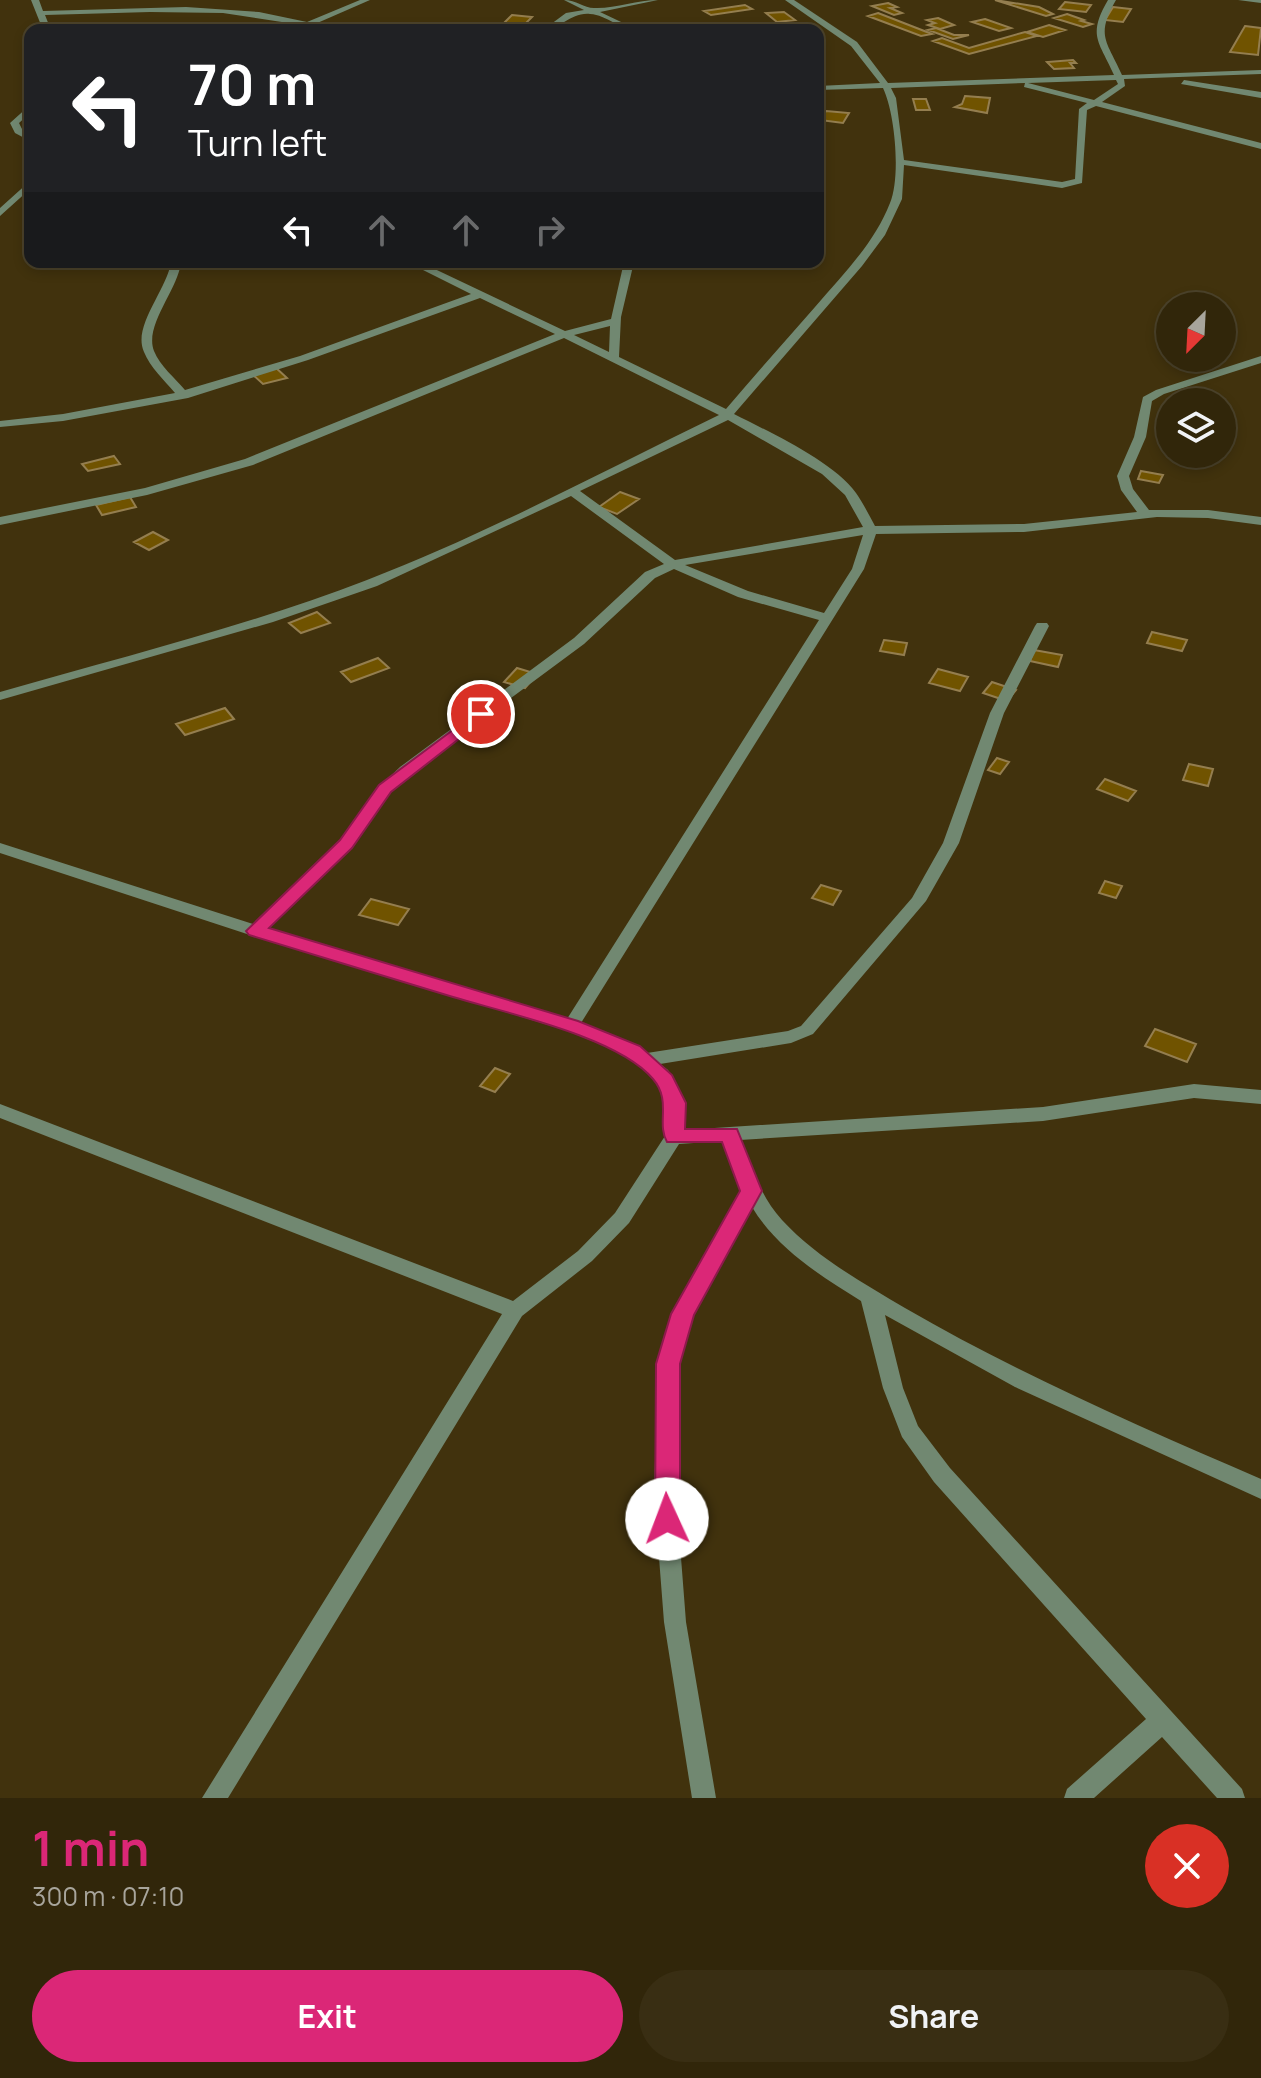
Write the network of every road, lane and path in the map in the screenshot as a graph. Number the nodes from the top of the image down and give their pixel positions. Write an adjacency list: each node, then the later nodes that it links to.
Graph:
1 (35, 0): 10 (street)
2 (366, 0): 12 (street)
3 (568, 0): 9 (street)
4 (654, 0): 9 (street)
5 (789, 0): 19 (street)
6 (1112, 0): 17 (street)
7 (1242, 0): 8 (street)
8 (1261, 1)
9 (592, 11): 13 (street); 14 (street)
10 (40, 13): 11 (street); 12 (street)
11 (45, 24)
12 (310, 24)
13 (554, 24)
14 (621, 24)
15 (1261, 72): 16 (street)
16 (1154, 76): 17 (street); 21 (street)
17 (1120, 77): 18 (street); 22 (street)
18 (1010, 81): 19 (street); 22 (street)
19 (886, 86): 20 (street); 28 (street)
20 (824, 88)
21 (1261, 95)
22 (1090, 102): 27 (street); 28 (street)
23 (24, 114): 25 (street)
24 (0, 123): 25 (street)
25 (14, 123): 26 (street)
26 (24, 134)
27 (1261, 146)
28 (899, 162): 40 (street)
29 (24, 190): 30 (street)
30 (0, 213)
31 (176, 268): 39 (street)
32 (425, 268): 34 (street)
33 (628, 268): 35 (street)
34 (481, 294): 36 (street); 39 (street)
35 (616, 321): 36 (street); 37 (street)
36 (565, 334): 37 (street); 44 (street)
37 (614, 358): 40 (street)
38 (1261, 359): 43 (street)
39 (184, 396): 41 (street)
40 (726, 416): 42 (street); 46 (street)
41 (0, 424)
42 (573, 492): 47 (street); 50 (street)
43 (1146, 514): 45 (street); 46 (street)
44 (0, 521)
45 (1261, 521)
46 (871, 530): 47 (street); 48 (street)
47 (672, 564): 48 (street); 52 (street)
48 (827, 618): 53 (street)
49 (1042, 626): 54 (street)
50 (0, 696)
51 (0, 848): 52 (street)
52 (256, 931): 53 (street)
53 (571, 1026): 54 (street)
54 (644, 1060): 58 (street)
55 (1261, 1097): 57 (street)
56 (0, 1111): 61 (street)
57 (729, 1134): 58 (street); 59 (street)
58 (674, 1137): 61 (street)
59 (751, 1191): 60 (street); 65 (street)
60 (870, 1296): 62 (street); 63 (street)
61 (515, 1310): 64 (street)
62 (1261, 1489)
63 (1163, 1720): 66 (street); 67 (street)
64 (214, 1798)
65 (704, 1798)
66 (1076, 1798)
67 (1233, 1798)

